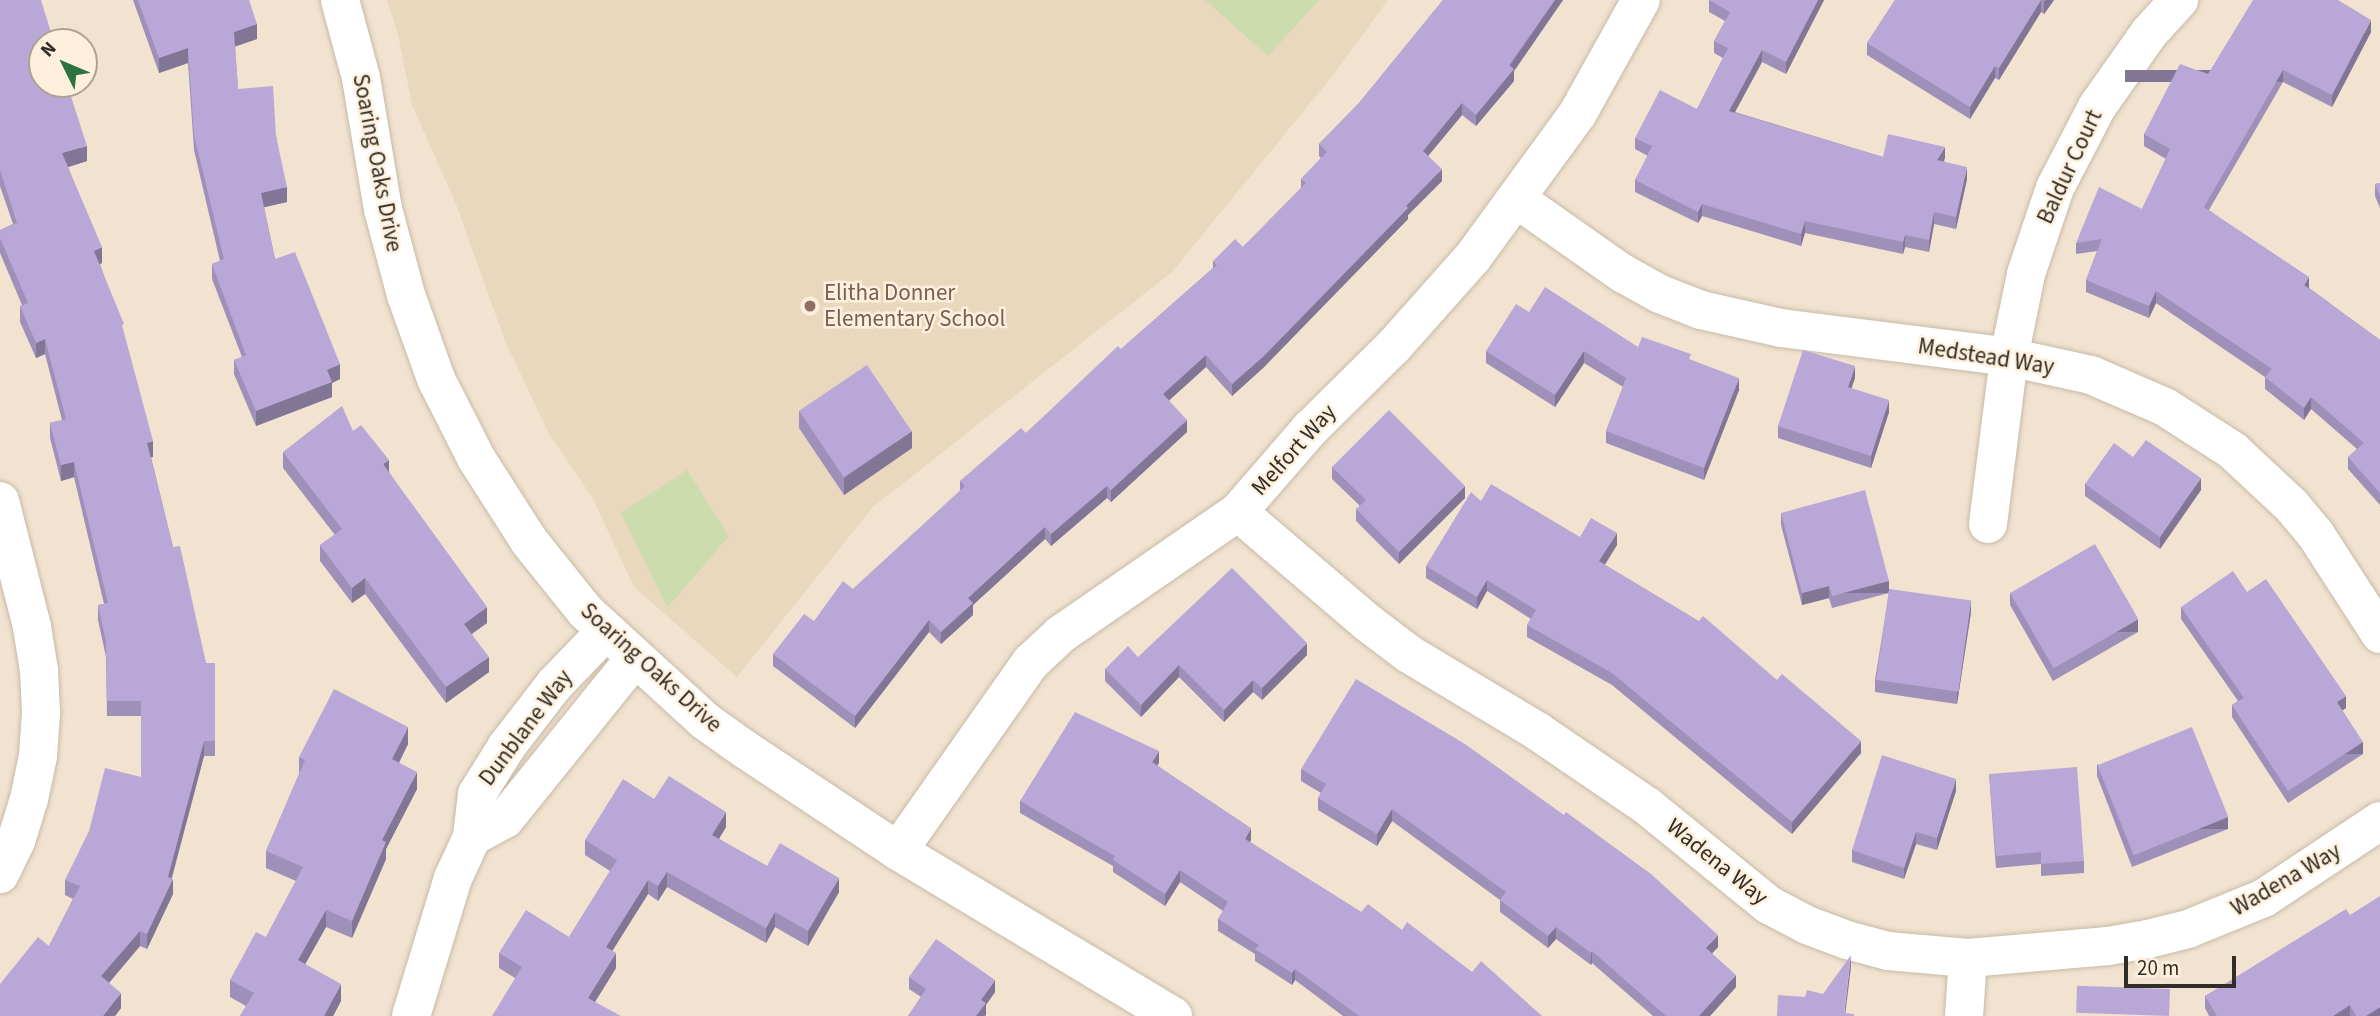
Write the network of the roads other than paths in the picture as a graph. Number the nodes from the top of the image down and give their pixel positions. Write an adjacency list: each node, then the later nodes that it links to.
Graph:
1 (340, 0): 9 (street, Soaring Oaks Drive)
2 (1641, 0): 4 (street, Melfort Way)
3 (2179, 0): 5 (street, Baldur Court)
4 (1518, 200): 5 (street, Medstead Way); 7 (street, Melfort Way)
5 (2009, 358): 8 (street, Baldur Court); 10 (street, Medstead Way)
6 (0, 501): 15 (street)
7 (1238, 512): 14 (street, Melfort Way); 16 (street, Wadena Way)
8 (1988, 524)
9 (605, 632): 11 (street, Soaring Oaks Drive); 13 (street, Dunblane Way)
10 (2380, 634)
11 (635, 658): 13 (street, Dunblane Way); 14 (street, Soaring Oaks Drive)
12 (2380, 821): 16 (street, Wadena Way)
13 (472, 837): 17 (street, Dunblane Way)
14 (898, 851): 18 (street, Soaring Oaks Drive)
15 (0, 874)
16 (1968, 958): 19 (street)
17 (411, 1016)
18 (1173, 1016)
19 (1964, 1016)

